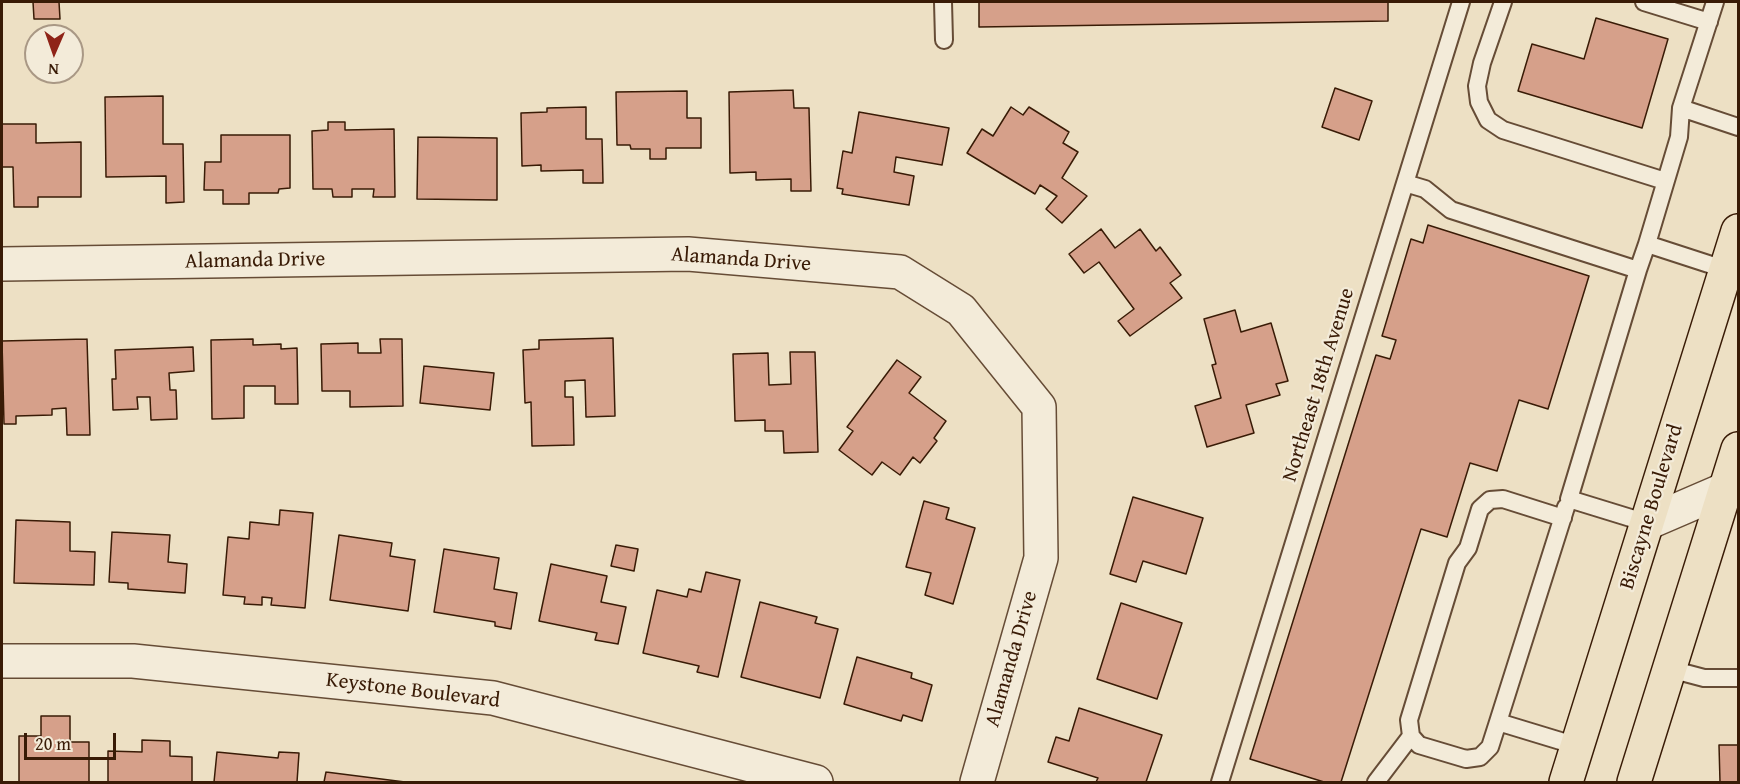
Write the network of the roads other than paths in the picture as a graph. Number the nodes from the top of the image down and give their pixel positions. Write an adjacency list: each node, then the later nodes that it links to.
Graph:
1 (943, 2): 7 (lane)
2 (1461, 2): 11 (lane, Northeast 18th Avenue)
3 (1503, 2): 10 (lane)
4 (1644, 2): 6 (lane)
5 (1715, 2): 6 (lane)
6 (1709, 22): 8 (lane)
7 (944, 40)
8 (1682, 108): 9 (lane); 10 (lane)
9 (1738, 127)
10 (1665, 182): 13 (lane)
11 (1405, 183): 15 (lane); 30 (lane, Northeast 18th Avenue)
12 (1738, 231): 16 (main road, Biscayne Boulevard)
13 (1647, 244): 15 (lane); 16 (lane)
14 (2, 264): 29 (street, Alamanda Drive)
15 (1638, 270): 19 (lane)
16 (1726, 270): 21 (main road, Biscayne Boulevard)
17 (1738, 449): 18 (main road)
18 (1732, 489): 21 (street); 23 (main road)
19 (1569, 499): 20 (lane); 21 (lane)
20 (1563, 518): 25 (lane); 26 (lane)
21 (1647, 523): 27 (main road, Biscayne Boulevard)
22 (2, 661): 28 (street, Keystone Boulevard)
23 (1670, 669): 24 (lane); 33 (main road)
24 (1738, 678)
25 (1498, 722): 26 (lane); 27 (lane)
26 (1411, 736): 31 (lane)
27 (1577, 746): 32 (main road, Biscayne Boulevard)
28 (816, 783)
29 (977, 783)
30 (1220, 783)
31 (1376, 783)
32 (1566, 783)
33 (1634, 783)

